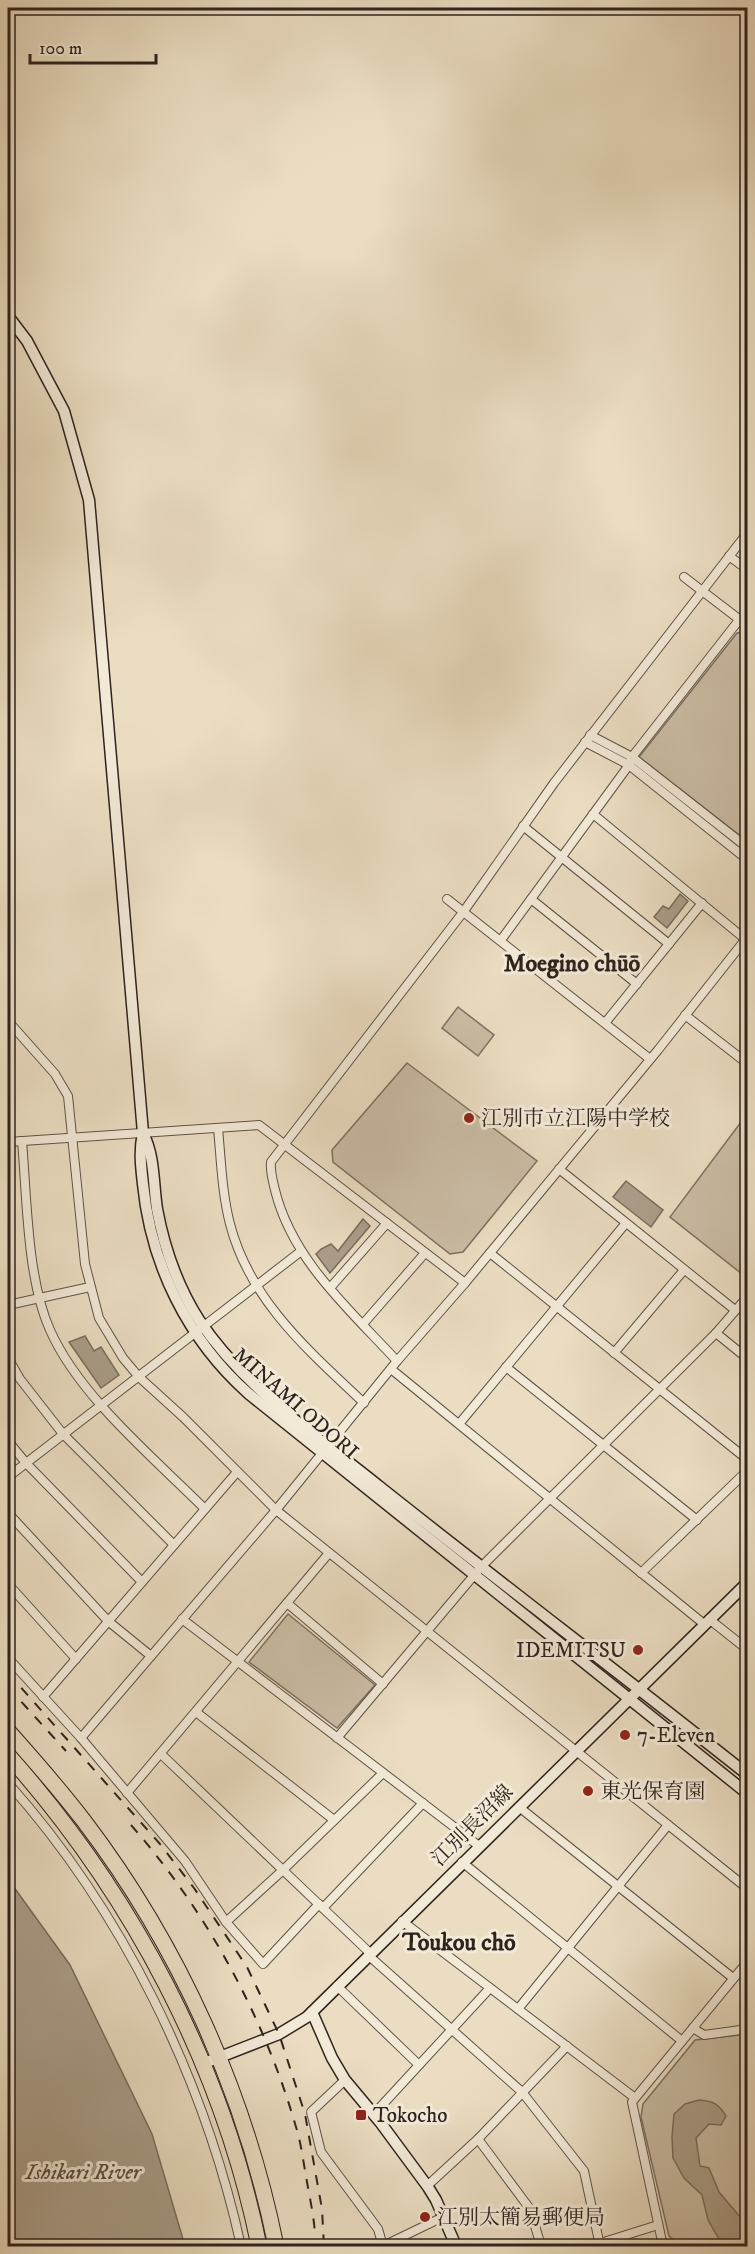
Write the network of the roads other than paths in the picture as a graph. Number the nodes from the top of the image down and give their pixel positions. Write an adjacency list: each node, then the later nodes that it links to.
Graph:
1 (8, 316): 30 (street, MINAMI ODORI)
2 (747, 532): 3 (street)
3 (729, 556): 4 (street); 6 (street)
4 (747, 570)
5 (684, 577): 6 (street)
6 (702, 591): 7 (street); 9 (street)
7 (739, 620): 8 (street); 10 (street)
8 (747, 626)
9 (588, 738): 10 (street); 12 (street)
10 (630, 761): 11 (street); 13 (street); 15 (street)
11 (593, 814): 14 (street); 18 (street)
12 (523, 826): 14 (street); 19 (street)
13 (747, 849)
14 (561, 858): 17 (street); 22 (street)
15 (747, 860)
16 (447, 898): 19 (street)
17 (531, 898): 21 (street); 23 (street)
18 (702, 903): 20 (street); 22 (street)
19 (464, 911): 21 (street); 34 (street)
20 (746, 937): 24 (street)
21 (501, 940): 26 (street)
22 (669, 944): 23 (street)
23 (637, 984): 26 (street)
24 (685, 1015): 27 (street); 28 (street)
25 (8, 1021): 31 (street)
26 (605, 1023): 27 (street)
27 (650, 1059): 35 (street)
28 (747, 1062)
29 (218, 1128): 30 (street); 34 (street); 43 (street)
30 (143, 1134): 31 (street); 52 (street, MINAMI ODORI)
31 (74, 1137): 32 (street); 44 (street)
32 (22, 1141): 33 (street); 47 (street)
33 (8, 1142)
34 (284, 1144): 37 (street); 38 (street)
35 (559, 1170): 36 (street); 40 (street)
36 (626, 1223): 41 (street); 49 (street)
37 (387, 1224): 39 (street); 45 (street)
38 (300, 1252): 43 (street); 45 (street)
39 (425, 1253): 42 (street); 51 (street)
40 (490, 1253): 42 (street); 49 (street)
41 (684, 1270): 50 (street); 54 (street)
42 (465, 1283): 57 (street)
43 (256, 1286): 52 (street); 62 (street)
44 (90, 1287): 47 (street); 60 (street)
45 (330, 1288): 51 (street)
46 (747, 1296): 50 (street)
47 (40, 1298): 48 (street); 63 (street)
48 (8, 1305)
49 (558, 1307): 54 (street); 58 (street)
50 (735, 1310): 53 (street)
51 (363, 1324): 57 (street)
52 (200, 1330): 60 (street); 68 (street, MINAMI ODORI)
53 (716, 1333): 56 (street); 61 (street)
54 (614, 1353): 61 (street)
55 (8, 1358): 65 (street)
56 (747, 1359)
57 (397, 1361): 59 (street)
58 (506, 1367): 64 (street); 67 (street)
59 (391, 1369): 62 (street); 64 (street)
60 (138, 1377): 63 (street); 72 (street)
61 (659, 1389): 67 (street); 69 (street)
62 (364, 1403): 68 (street)
63 (101, 1405): 65 (street); 75 (street)
64 (459, 1424): 74 (street)
65 (63, 1434): 70 (street); 79 (street)
66 (8, 1441): 70 (street)
67 (603, 1444): 74 (street); 78 (street)
68 (326, 1449): 76 (street); 81 (street, MINAMI ODORI)
69 (747, 1460)
70 (26, 1463): 73 (street); 84 (street)
71 (747, 1470): 78 (street)
72 (237, 1472): 75 (street); 76 (street)
73 (8, 1477)
74 (548, 1497): 81 (street); 82 (street)
75 (205, 1509): 79 (street)
76 (276, 1510): 80 (street); 87 (street)
77 (8, 1513): 88 (street)
78 (696, 1520): 82 (street)
79 (174, 1545): 84 (street)
80 (329, 1553): 86 (street); 90 (street)
81 (477, 1571): 90 (street); 97 (street, MINAMI ODORI); 99 (street, MINAMI ODORI)
82 (641, 1573): 89 (street)
83 (747, 1581): 89 (street, 江別長沼線)
84 (142, 1582): 88 (street)
85 (8, 1584): 94 (street)
86 (287, 1603): 95 (street); 96 (street)
87 (182, 1619): 92 (street); 95 (street)
88 (108, 1621): 92 (street); 94 (street)
89 (707, 1622): 91 (street); 97 (street, 江別長沼線)
90 (427, 1632): 96 (street); 104 (street)
91 (747, 1650)
92 (151, 1656): 102 (street)
93 (8, 1658): 98 (street)
94 (76, 1659): 98 (street)
95 (238, 1662): 100 (street); 103 (street)
96 (383, 1684): 103 (street)
97 (639, 1689): 99 (street, 江別長沼線); 108 (street, MINAMI ODORI)
98 (43, 1696): 102 (street)
99 (628, 1700): 104 (street, 江別長沼線); 111 (street, MINAMI ODORI)
100 (196, 1712): 105 (street); 114 (street)
101 (8, 1731): 137 (highway)
102 (81, 1738): 110 (street)
103 (337, 1738): 107 (street)
104 (575, 1751): 113 (street, 江別長沼線); 115 (street)
105 (161, 1754): 110 (street); 118 (street)
106 (8, 1755): 138 (highway)
107 (383, 1773): 112 (street); 114 (street)
108 (747, 1775)
109 (8, 1783): 150 (street)
110 (128, 1793): 123 (street)
111 (747, 1794)
112 (423, 1803): 116 (street); 121 (street)
113 (519, 1807): 116 (street, 江別長沼線); 119 (street)
114 (334, 1820): 118 (street)
115 (668, 1825): 119 (street); 120 (street)
116 (479, 1846): 117 (street, 江別長沼線)
117 (462, 1862): 122 (street, 江別長沼線); 124 (street)
118 (283, 1870): 121 (street); 123 (street)
119 (618, 1886): 124 (street); 127 (street)
120 (747, 1889)
121 (321, 1906): 123 (street); 125 (street)
122 (402, 1921): 125 (street, 江別長沼線); 129 (street)
123 (226, 1922)
124 (568, 1948): 130 (street); 135 (street)
125 (369, 1954): 128 (street, 江別長沼線); 133 (street)
126 (747, 1961): 127 (street)
127 (733, 1978): 132 (street)
128 (337, 1986): 131 (street, 江別長沼線); 139 (street)
129 (490, 1988): 130 (street); 133 (street)
130 (518, 2009): 136 (street)
131 (312, 2012): 137 (street, 江別長沼線); 140 (street)
132 (693, 2028): 134 (street); 135 (street)
133 (452, 2030): 139 (street); 141 (street)
134 (747, 2030)
135 (682, 2041): 142 (street)
136 (567, 2046): 141 (street); 142 (street)
137 (218, 2057): 138 (street, 江別長沼線); 152 (highway)
138 (202, 2064): 151 (highway)
139 (419, 2065): 143 (street)
140 (345, 2080): 143 (street); 148 (street)
141 (522, 2092): 144 (street); 149 (street)
142 (635, 2098): 147 (street)
143 (373, 2115): 145 (street)
144 (478, 2139): 145 (street); 154 (street)
145 (427, 2186): 146 (street)
146 (443, 2217): 148 (street); 153 (street)
147 (658, 2225): 149 (street); 155 (street)
148 (383, 2246)
149 (597, 2246)
150 (241, 2247)
151 (259, 2247)
152 (276, 2247)
153 (456, 2247)
154 (541, 2247)
155 (663, 2247)

